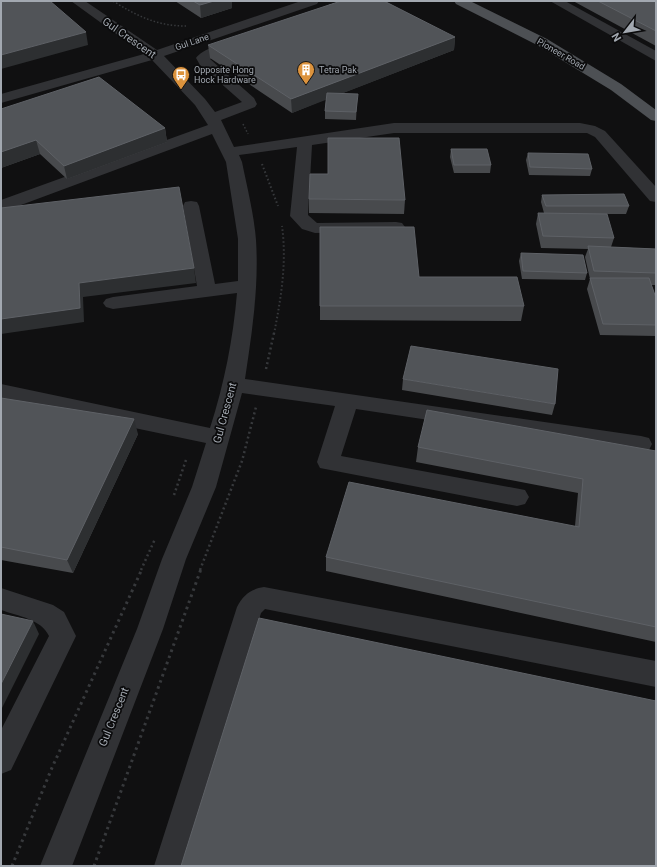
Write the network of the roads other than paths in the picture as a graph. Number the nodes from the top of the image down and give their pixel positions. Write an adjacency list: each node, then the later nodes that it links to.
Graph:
1 (77, 1): 6 (street, Gul Crescent)
2 (313, 1): 6 (street, Gul Lane)
3 (460, 1): 9 (main road, Pioneer Road)
4 (556, 1): 7 (street)
5 (253, 38): 10 (street)
6 (155, 55): 8 (street, Gul Lane); 10 (street, Gul Crescent)
7 (656, 57)
8 (1, 99)
9 (656, 117)
10 (215, 122): 12 (street, Gul Crescent); 14 (street)
11 (305, 140): 12 (street); 13 (street); 16 (street)
12 (230, 152): 17 (street, Gul Crescent)
13 (656, 197)
14 (7, 204)
15 (191, 206): 18 (street)
16 (396, 227)
17 (247, 286): 18 (street); 20 (street, Gul Crescent)
18 (207, 290): 19 (street)
19 (113, 303)
20 (234, 385): 22 (street); 23 (street, Gul Crescent)
21 (1, 392): 23 (street)
22 (348, 400): 24 (street); 25 (street)
23 (219, 438): 29 (street, Gul Crescent)
24 (641, 444)
25 (517, 497)
26 (1, 599): 28 (street)
27 (656, 674): 30 (street)
28 (1, 760)
29 (56, 866)
30 (170, 866)

